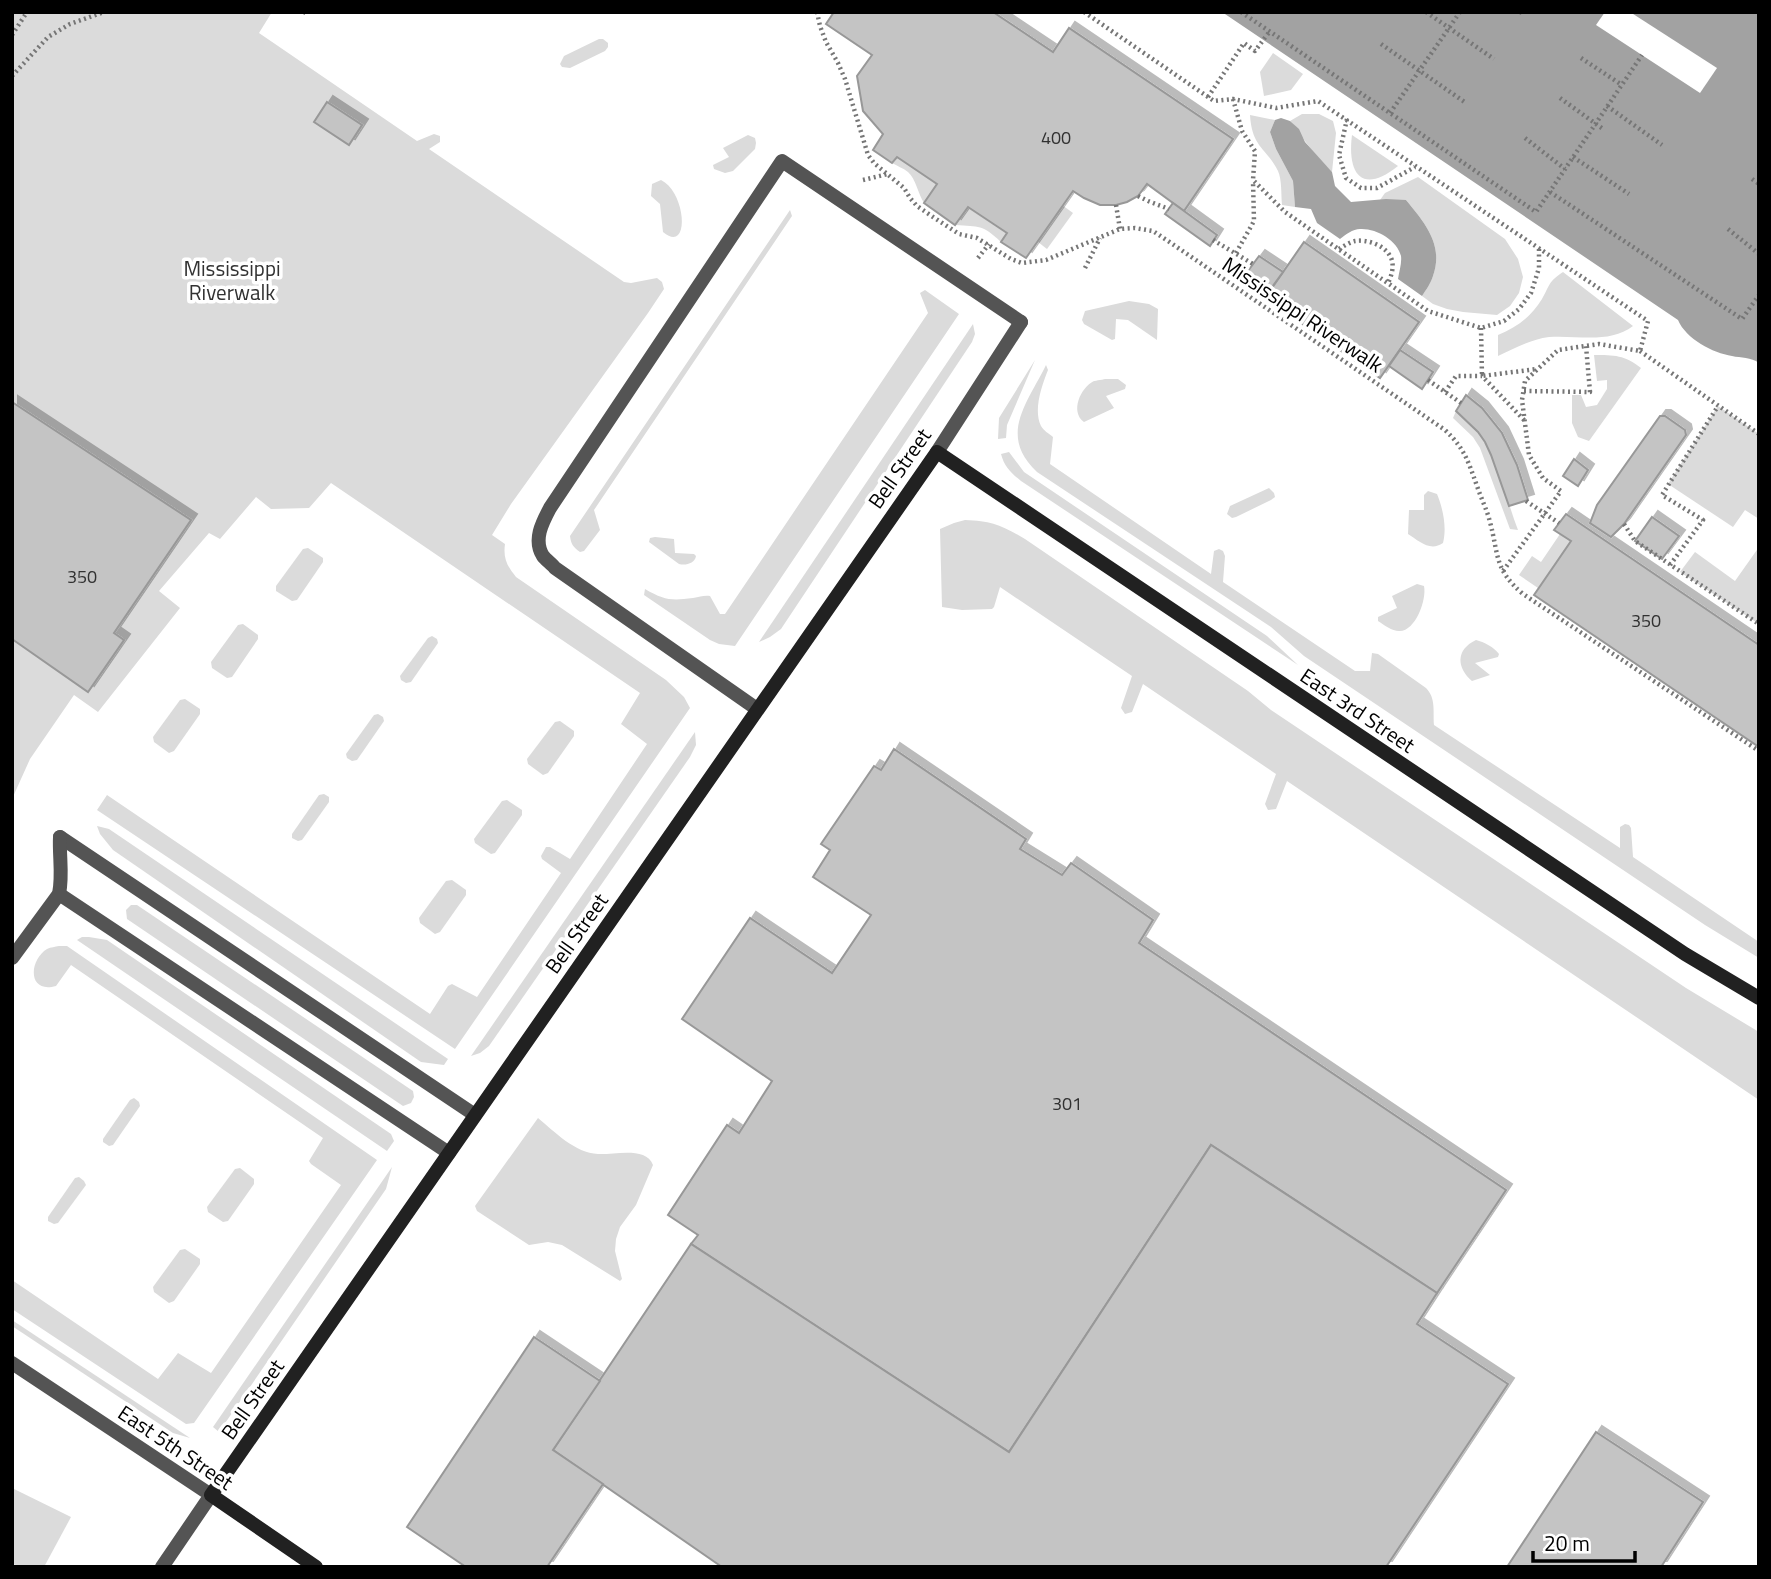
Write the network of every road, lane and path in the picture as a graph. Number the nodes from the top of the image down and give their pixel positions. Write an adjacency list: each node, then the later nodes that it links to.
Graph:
1 (27, 12): 11 (path)
2 (104, 12): 17 (path)
3 (817, 12): 32 (path, Mississippi Riverwalk)
4 (1084, 12): 19 (path)
5 (1241, 12): 8 (path)
6 (1426, 12): 9 (path)
7 (1461, 12): 9 (path)
8 (1250, 15): 10 (path)
9 (1450, 28): 15 (path); 16 (path)
10 (1269, 31): 19 (path); 24 (path)
11 (12, 34)
12 (1381, 44): 16 (path)
13 (1642, 55): 18 (path)
14 (1581, 58): 18 (path)
15 (1494, 60)
16 (1420, 71): 22 (path); 24 (path)
17 (12, 76)
18 (1622, 85): 23 (path)
19 (1208, 97): 21 (path)
20 (1560, 98): 26 (path)
21 (1233, 99): 25 (path); 35 (path)
22 (1466, 103)
23 (1607, 106): 28 (path); 29 (path)
24 (1390, 113): 37 (path)
25 (1347, 119): 30 (path); 30 (path)
26 (1603, 129)
27 (1525, 138): 31 (path)
28 (1662, 145)
29 (1573, 157): 31 (path); 38 (path)
30 (1415, 167): 47 (path)
31 (1565, 169): 37 (path)
32 (888, 174): 34 (path); 46 (path, Mississippi Riverwalk)
33 (1752, 179): 36 (path)
34 (863, 180)
35 (1253, 180): 48 (path); 49 (path)
36 (1759, 184)
37 (1550, 192): 55 (path)
38 (1629, 194)
39 (1138, 196): 41 (path)
40 (1116, 205): 42 (path)
41 (1169, 209)
42 (1120, 229): 44 (path, Mississippi Riverwalk); 74 (path, Mississippi Riverwalk)
43 (1728, 229): 50 (path)
44 (1101, 237): 46 (path, Mississippi Riverwalk); 53 (path)
45 (1213, 240): 49 (path)
46 (989, 244): 51 (path)
47 (1539, 248): 56 (path); 58 (path)
48 (1339, 249): 54 (path); 54 (path)
49 (1236, 253): 52 (path)
50 (1759, 254)
51 (978, 258)
52 (1253, 264)
53 (1086, 268)
54 (1388, 283): 56 (path)
55 (1759, 295)
56 (1481, 328): 60 (path)
57 (1586, 346): 58 (path); 59 (path); 62 (path)
58 (1640, 351): 65 (path)
59 (1538, 369): 60 (path); 62 (path)
60 (1482, 376): 63 (path); 66 (path)
61 (1428, 380): 63 (path)
62 (1524, 391): 66 (path)
63 (1445, 392): 64 (path)
64 (1461, 403)
65 (1718, 406): 67 (path); 73 (path)
66 (1526, 421): 70 (path)
67 (1759, 434)
68 (937, 452): 76 (street, Bell Street); 76 (street, Bell Street); 80 (street, East 3rd Street)
69 (1526, 501): 70 (path)
70 (1544, 513): 71 (path); 74 (path)
71 (1559, 523)
72 (1624, 524): 73 (path)
73 (1670, 565): 75 (path)
74 (1503, 572): 77 (path, Mississippi Riverwalk)
75 (1759, 624)
76 (757, 709): 81 (street, Bell Street)
77 (1759, 751)
78 (59, 894): 79 (street); 81 (street); 82 (street)
79 (12, 958)
80 (1759, 998)
81 (475, 1115): 82 (street, Bell Street)
82 (449, 1153): 84 (street, Bell Street)
83 (12, 1363): 84 (street, East 5th Street)
84 (211, 1496): 85 (street, Bell Street); 86 (street, East 5th Street)
85 (162, 1567)
86 (316, 1567)

